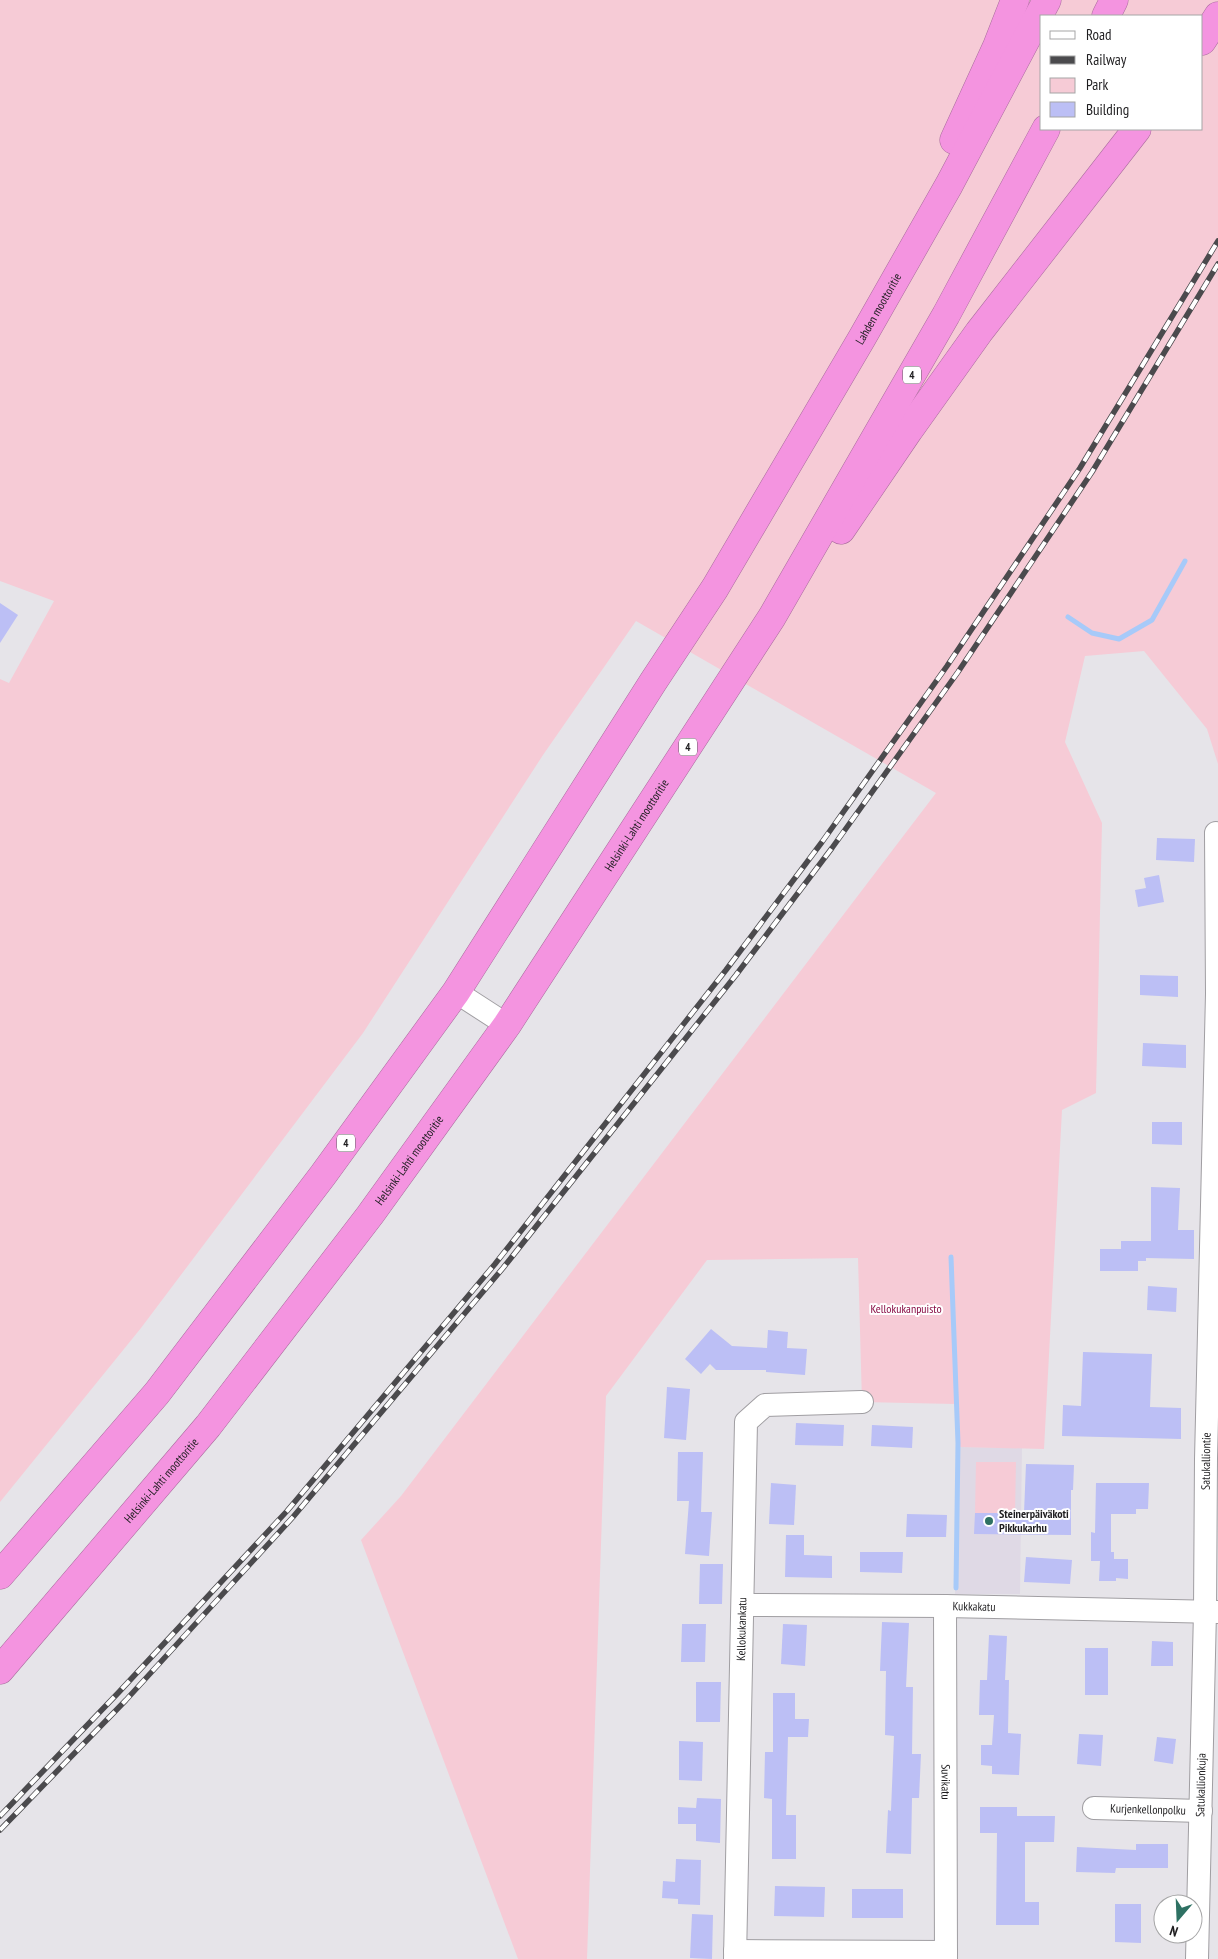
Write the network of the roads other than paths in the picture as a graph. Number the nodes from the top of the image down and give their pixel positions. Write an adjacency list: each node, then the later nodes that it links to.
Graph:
1 (1015, 0): 9 (highway)
2 (1048, 0): 9 (highway, Lahden moottoritie / 4)
3 (1114, 0): 4 (highway)
4 (1106, 15)
5 (1218, 16): 6 (highway)
6 (1203, 39)
7 (1045, 130): 10 (highway, 4)
8 (1136, 130): 10 (highway)
9 (862, 338): 12 (highway, Lahden moottoritie / 4)
10 (772, 618): 14 (highway, Helsinki-Lahti moottoritie / 4)
11 (1216, 833): 13 (street, Satukalliontie)
12 (456, 992): 14 (street); 17 (highway, 4)
13 (1217, 994): 15 (street, Satukalliontie)
14 (507, 1025): 21 (highway, Helsinki-Lahti moottoritie / 4)
15 (1215, 1212): 20 (street, Satukalliontie)
16 (862, 1402): 18 (street, Kellokukankatu)
17 (0, 1575)
18 (743, 1605): 19 (street, Kukkakatu); 24 (street, Kellokukankatu)
19 (945, 1606): 20 (street, Kukkakatu); 25 (street, Suvikatu)
20 (1212, 1611): 23 (street, Satukallionkuja)
21 (0, 1670)
22 (1094, 1808): 23 (street, Kurjenkellonpolku)
23 (1201, 1811): 26 (street, Satukallionkuja)
24 (735, 1955): 25 (street)
25 (946, 1955)
26 (1197, 1959)

